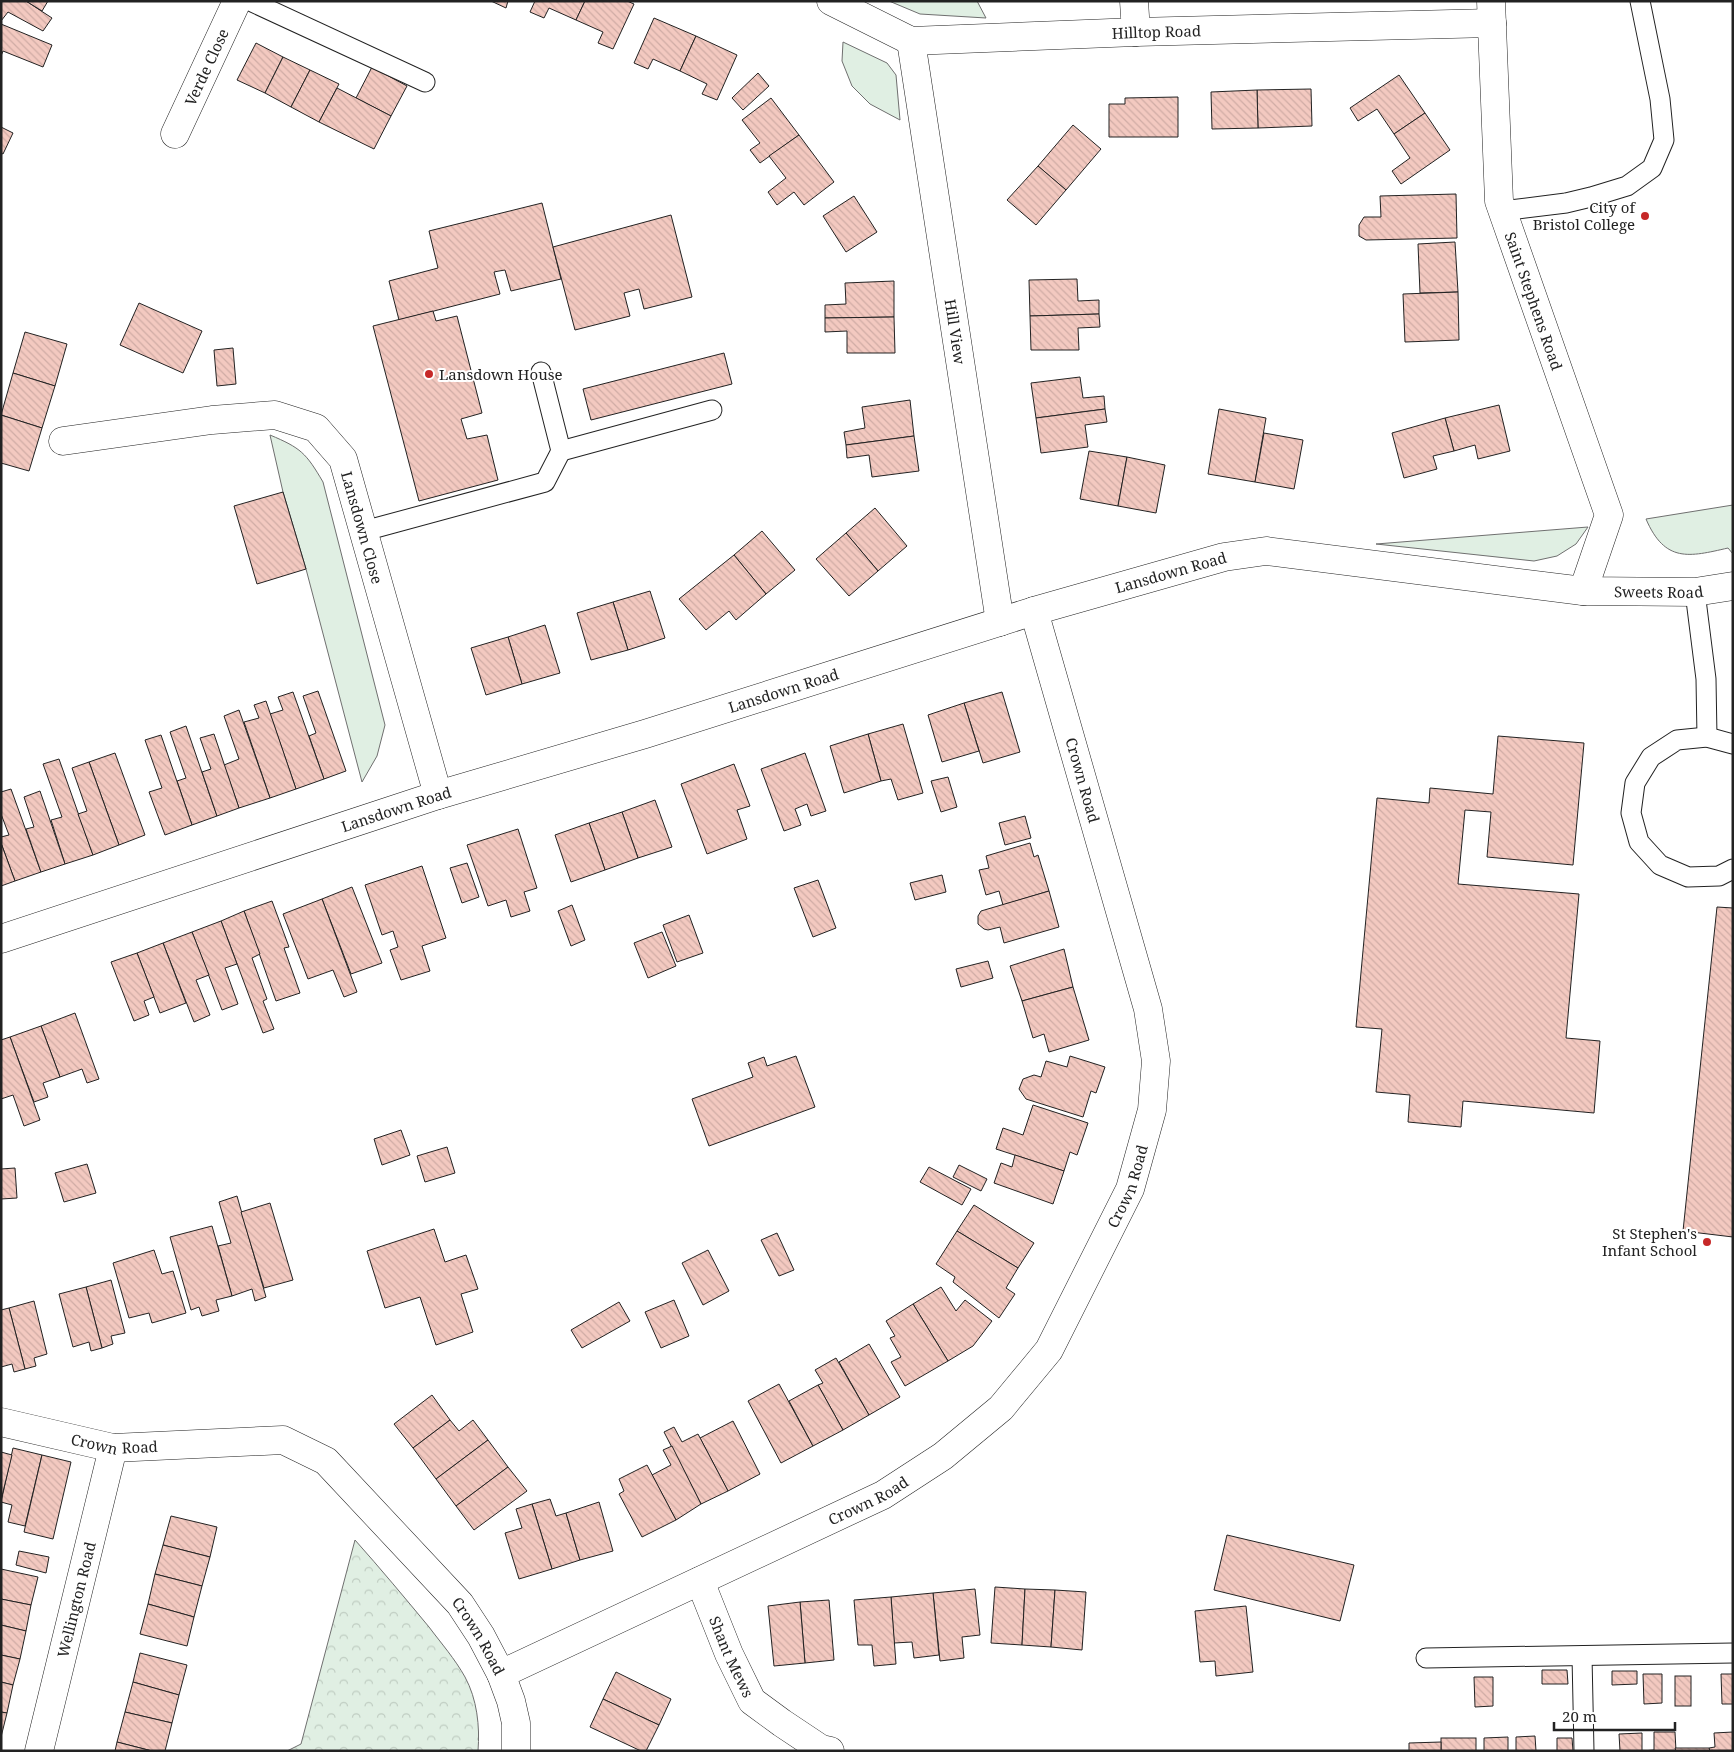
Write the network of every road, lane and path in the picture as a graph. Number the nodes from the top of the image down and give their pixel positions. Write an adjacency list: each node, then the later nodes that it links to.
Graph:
1 (236, 1): 10 (street, Verde Close)
2 (250, 1): 9 (lane)
3 (831, 1): 8 (street, Hilltop Road)
4 (1134, 1): 7 (street)
5 (1640, 1): 11 (lane)
6 (1491, 12): 7 (street, Hilltop Road); 11 (street, Saint Stephens Road)
7 (1136, 32): 8 (street, Hilltop Road)
8 (911, 40): 21 (street, Hill View)
9 (425, 82)
10 (175, 134)
11 (1502, 211): 18 (street, Saint Stephens Road)
12 (541, 372): 15 (lane)
13 (712, 410): 15 (lane)
14 (63, 441): 16 (street, Lansdown Close)
15 (561, 451): 16 (lane)
16 (364, 531): 24 (street, Lansdown Close)
17 (1733, 586): 19 (street, Sweets Road)
18 (1583, 590): 19 (street, Sweets Road); 20 (street, Lansdown Road)
19 (1695, 592): 22 (lane)
20 (1034, 611): 21 (street, Lansdown Road); 29 (street, Crown Road)
21 (1000, 622): 24 (street, Lansdown Road)
22 (1707, 737): 23 (lane); 25 (lane)
23 (1733, 744)
24 (438, 795): 26 (street, Lansdown Road)
25 (1733, 869)
26 (1, 939)
27 (1, 1422): 28 (street, Crown Road)
28 (112, 1448): 33 (street, Crown Road); 34 (street, Wellington Road)
29 (700, 1581): 33 (street, Crown Road); 36 (street, Shant Mews)
30 (1733, 1653): 31 (lane)
31 (1582, 1656): 32 (lane); 37 (lane)
32 (1426, 1658)
33 (501, 1674): 35 (street)
34 (40, 1751)
35 (516, 1751)
36 (830, 1751)
37 (1584, 1751)

